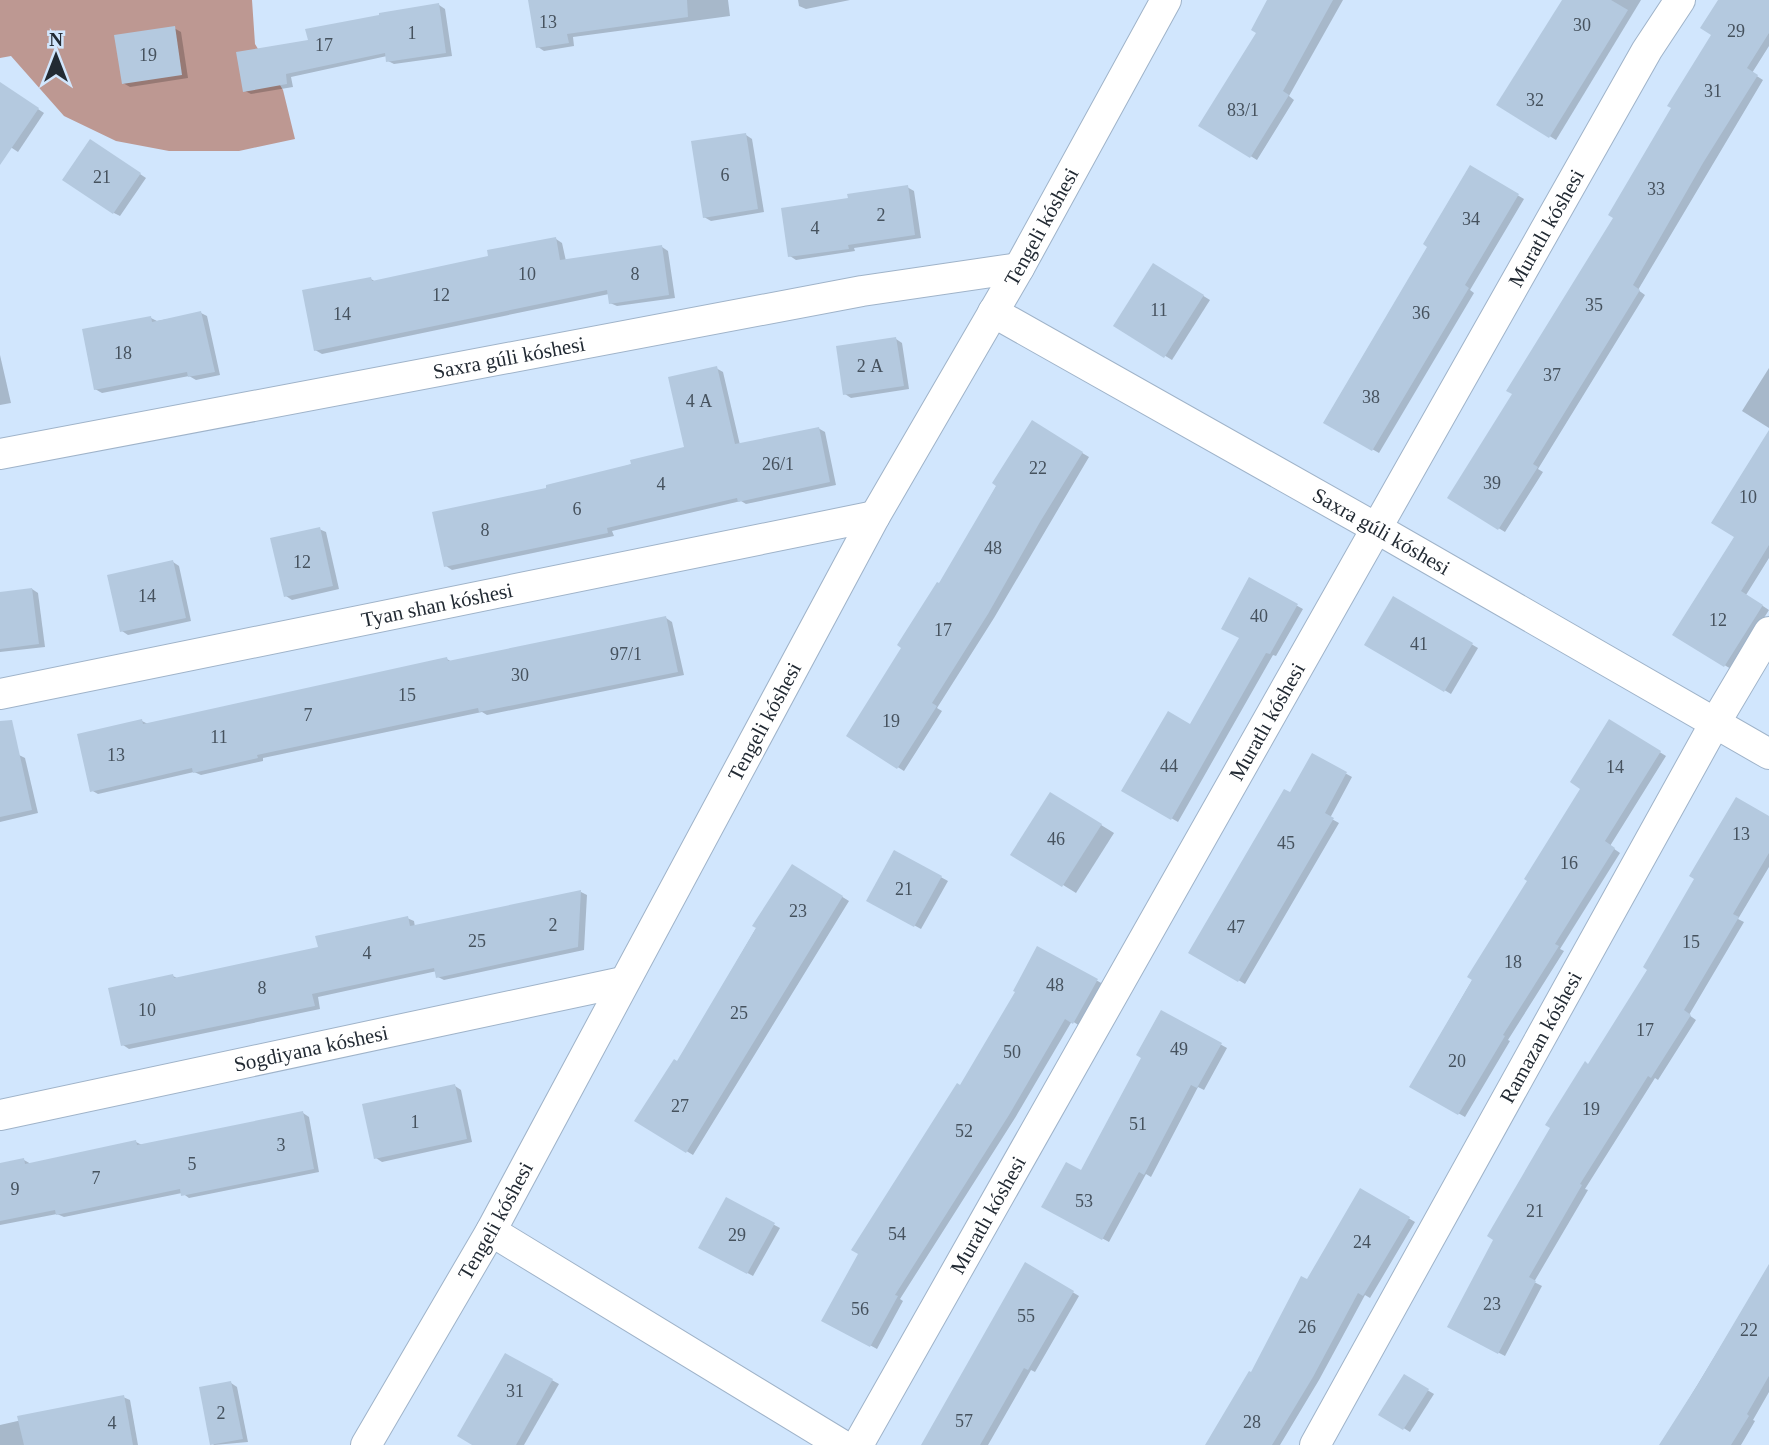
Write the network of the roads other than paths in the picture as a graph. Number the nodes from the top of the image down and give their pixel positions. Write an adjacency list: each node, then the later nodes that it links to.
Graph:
1 (1166, 0): 3 (street, Tengeli kóshesi)
2 (1680, 0): 7 (street, Muratlı kóshesi)
3 (1019, 268): 4 (street, Tengeli kóshesi); 5 (street, Saxra gúli kóshesi)
4 (993, 312): 6 (street, Tengeli kóshesi); 7 (street, Saxra gúli kóshesi)
5 (0, 454)
6 (875, 516): 9 (street, Tyan shan kóshesi); 12 (street, Tengeli kóshesi)
7 (1376, 528): 10 (street, Saxra gúli kóshesi); 17 (street, Muratlı kóshesi)
8 (1769, 632): 10 (street, Ramazan kóshesi)
9 (0, 694)
10 (1715, 723): 11 (street, Saxra gúli kóshesi); 18 (street, Ramazan kóshesi)
11 (1769, 754)
12 (623, 982): 13 (street, Sogdiyana kóshesi); 14 (street, Tengeli kóshesi)
13 (0, 1115)
14 (491, 1231): 15 (street, Tengeli kóshesi); 16 (street)
15 (366, 1445)
16 (842, 1445)
17 (858, 1445)
18 (1315, 1445)

